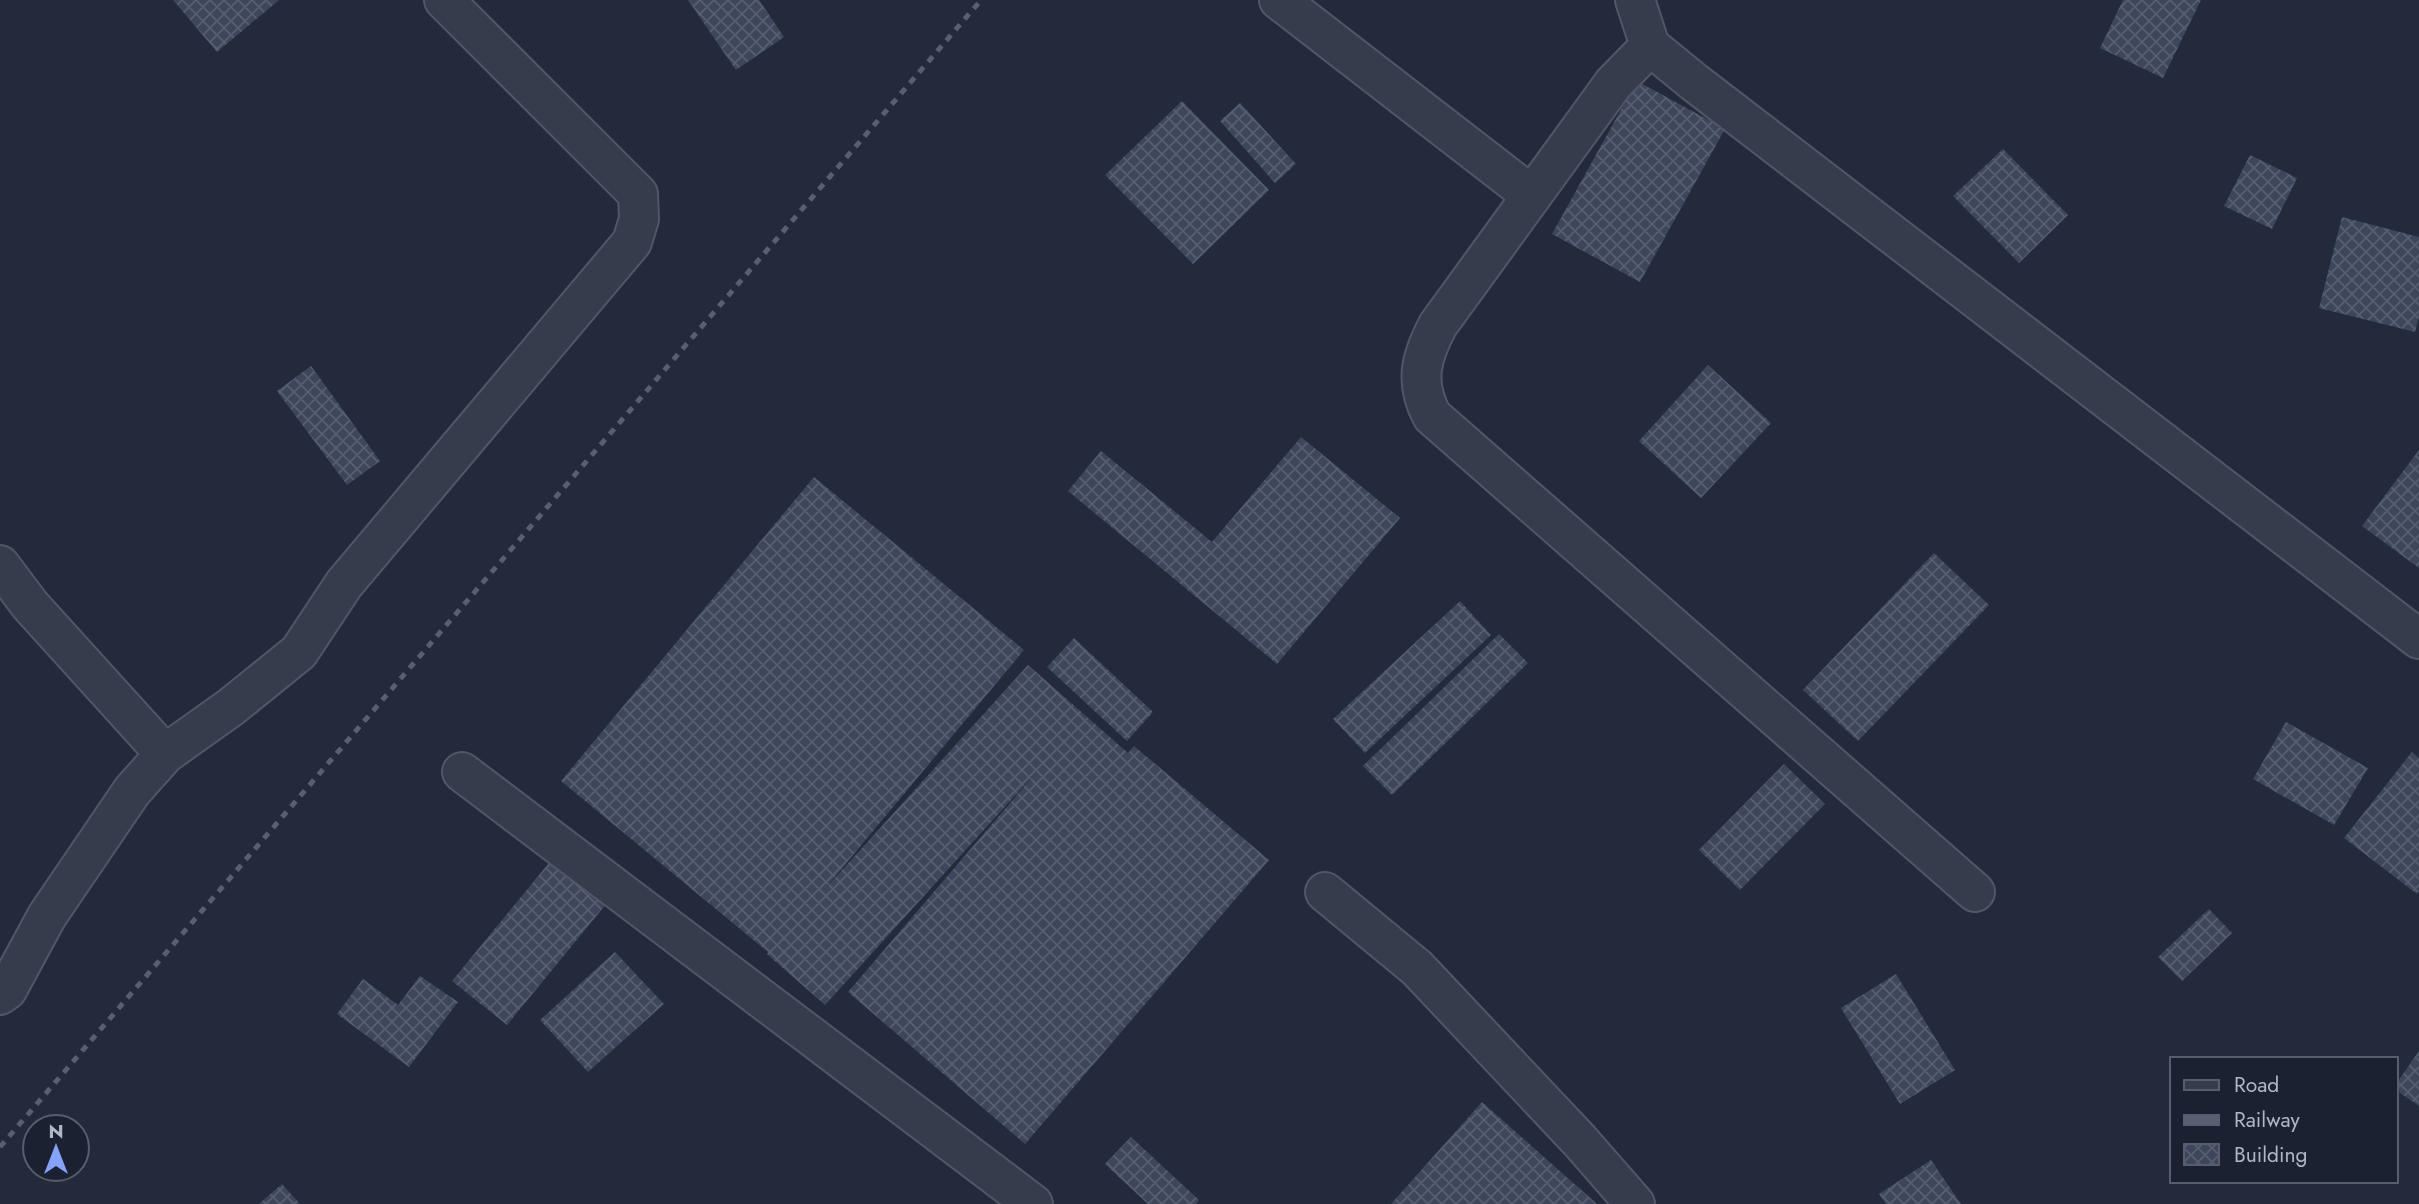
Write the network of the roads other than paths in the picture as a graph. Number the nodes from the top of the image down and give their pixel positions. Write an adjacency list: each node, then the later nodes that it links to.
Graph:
1 (444, 0): 8 (street)
2 (1279, 0): 5 (street)
3 (1635, 0): 4 (street)
4 (1650, 46): 5 (street); 7 (street)
5 (1531, 195): 11 (street)
6 (0, 565): 8 (street)
7 (2419, 639)
8 (166, 754): 12 (street)
9 (462, 772): 13 (street)
10 (1325, 892): 14 (street)
11 (1975, 892)
12 (0, 995)
13 (1033, 1204)
14 (1635, 1204)

